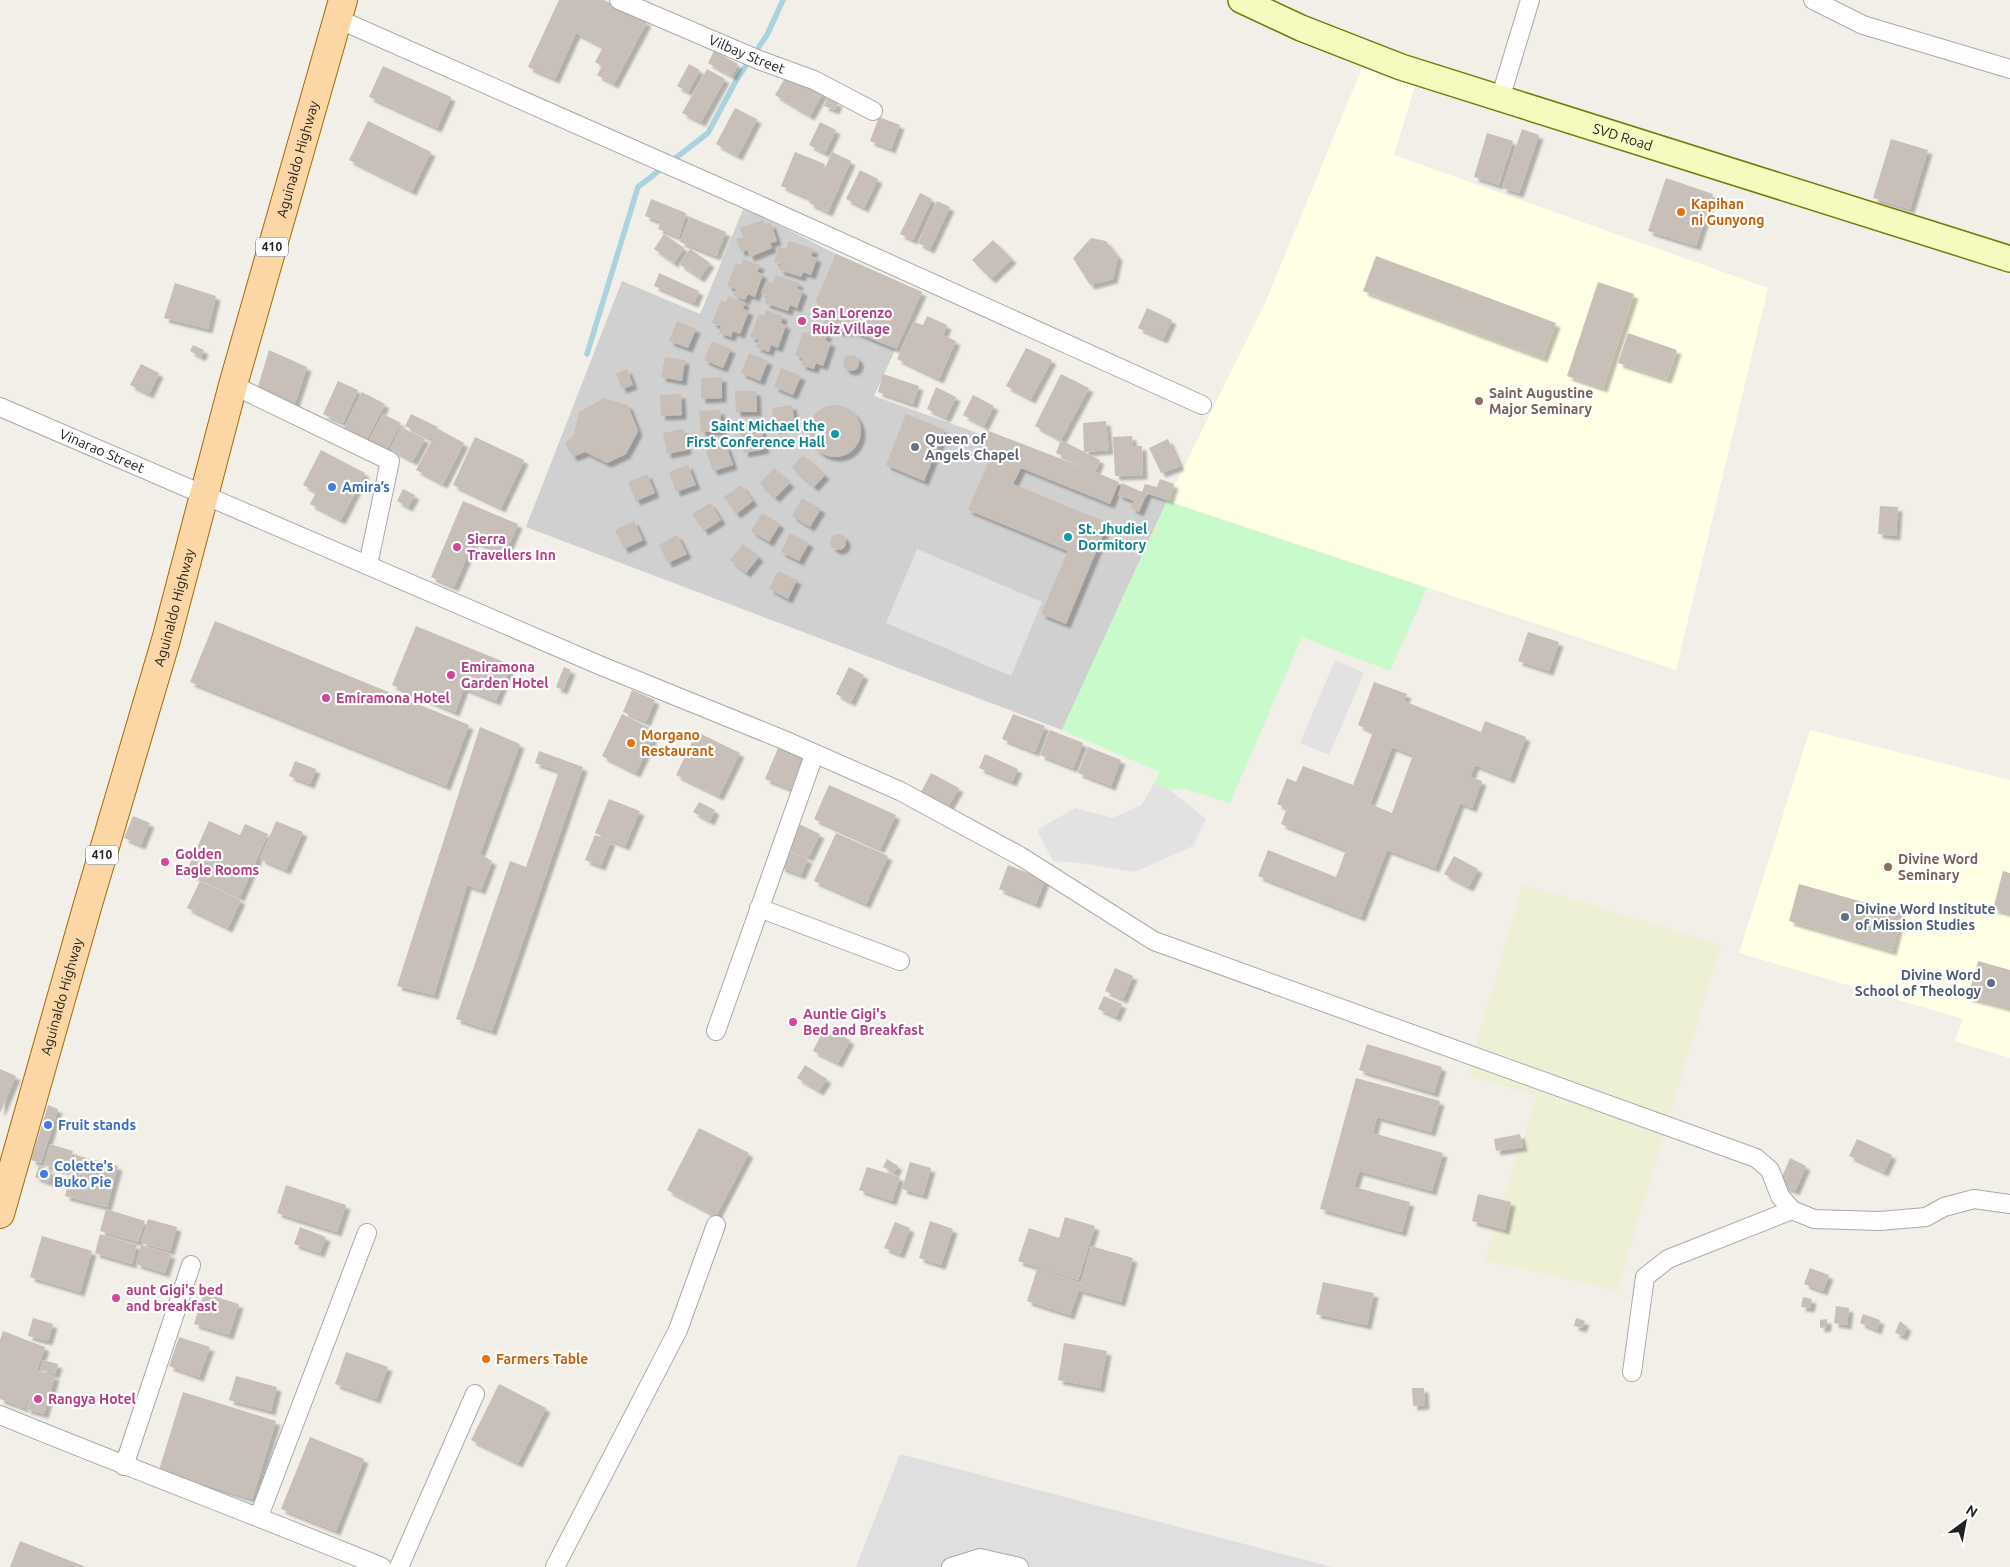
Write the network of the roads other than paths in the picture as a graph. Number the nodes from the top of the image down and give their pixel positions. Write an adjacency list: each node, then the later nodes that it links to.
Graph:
1 (619, 0): 8 (street, Vilbay Street)
2 (1241, 0): 7 (main road, SVD Road)
3 (1530, 0): 7 (street)
4 (1813, 0): 6 (street)
5 (341, 9): 10 (main road, Aguinaldo Highway / 410); 11 (street)
6 (2010, 69)
7 (1500, 99): 9 (main road, SVD Road)
8 (873, 111)
9 (2010, 259)
10 (233, 386): 13 (main road, Aguinaldo Highway / 410); 14 (street)
11 (1202, 405)
12 (0, 407): 13 (street, Vinarao Street)
13 (204, 496): 14 (street, Vinarao Street); 21 (main road, Aguinaldo Highway / 410)
14 (368, 565): 15 (street, Vinarao Street)
15 (814, 755): 16 (street); 20 (street, Vinarao Street)
16 (759, 908): 17 (street); 18 (street)
17 (900, 961)
18 (716, 1031)
19 (2010, 1204): 20 (street)
20 (1792, 1210): 25 (street)
21 (0, 1214)
22 (716, 1225): 32 (street)
23 (367, 1233): 29 (street)
24 (191, 1265): 28 (street)
25 (1632, 1372)
26 (475, 1394): 31 (street)
27 (0, 1415): 28 (street)
28 (124, 1466): 29 (street)
29 (259, 1516): 30 (street)
30 (382, 1567)
31 (399, 1567)
32 (555, 1567)
33 (951, 1567): 34 (street)
34 (1020, 1567)

